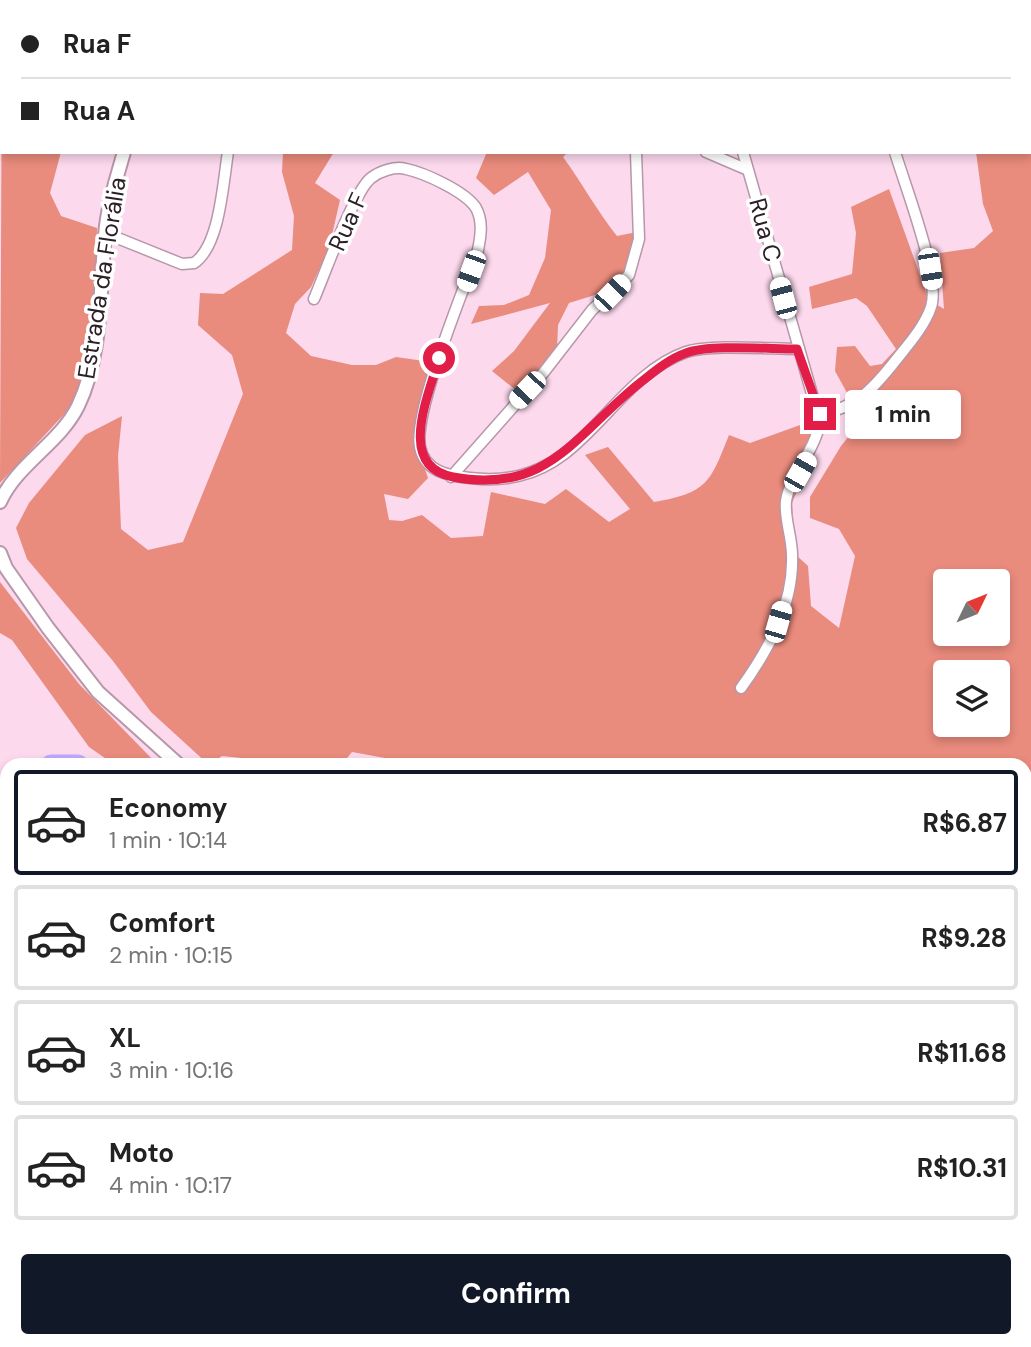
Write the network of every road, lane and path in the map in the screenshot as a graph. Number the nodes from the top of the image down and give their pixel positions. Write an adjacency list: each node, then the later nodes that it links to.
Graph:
1 (124, 154): 8 (street, Estrada da Florália)
2 (228, 154): 8 (street)
3 (636, 154): 12 (street)
4 (711, 154): 7 (street)
5 (744, 154): 7 (street, Rua C)
6 (896, 154): 11 (street)
7 (748, 170): 10 (street, Rua C)
8 (105, 233): 13 (street, Estrada da Florália)
9 (314, 299): 12 (street, Rua F)
10 (797, 349): 11 (street, Rua C); 12 (street)
11 (820, 414): 15 (street)
12 (451, 477)
13 (0, 502)
14 (0, 553): 16 (street)
15 (741, 688)
16 (171, 758)

